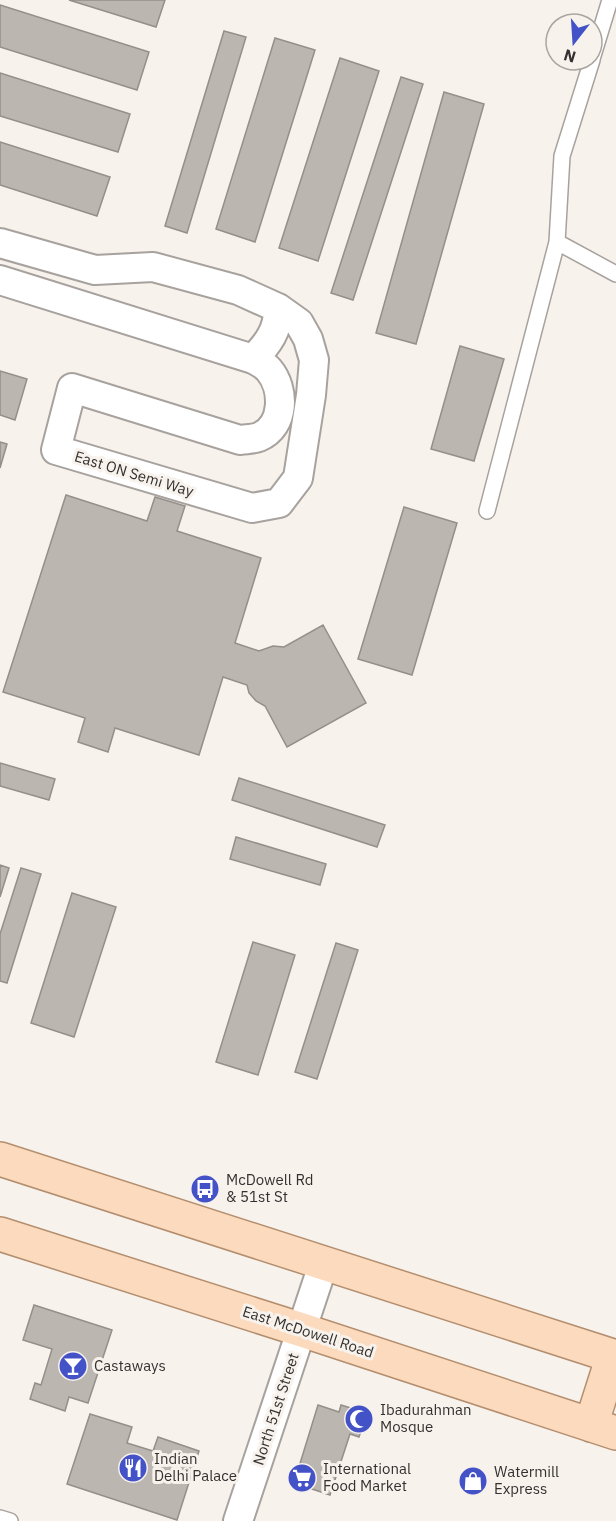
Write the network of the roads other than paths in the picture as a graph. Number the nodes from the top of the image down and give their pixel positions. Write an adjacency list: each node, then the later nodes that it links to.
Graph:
1 (610, 0): 2 (lane)
2 (604, 20)
3 (588, 72): 4 (lane)
4 (557, 242): 6 (lane); 10 (lane)
5 (0, 243): 8 (street, East ON Semi Way)
6 (616, 274)
7 (0, 280): 9 (street, East ON Semi Way)
8 (278, 308): 9 (street); 9 (street, East ON Semi Way)
9 (254, 359)
10 (487, 511)
11 (0, 1159): 13 (main road)
12 (0, 1234): 14 (main road, East McDowell Road)
13 (324, 1262): 14 (street, North 51st Street); 15 (main road)
14 (302, 1330): 16 (main road, East McDowell Road); 19 (street, North 51st Street)
15 (614, 1356): 16 (main road)
16 (604, 1429)
17 (0, 1518): 18 (lane)
18 (10, 1521)
19 (238, 1521)

